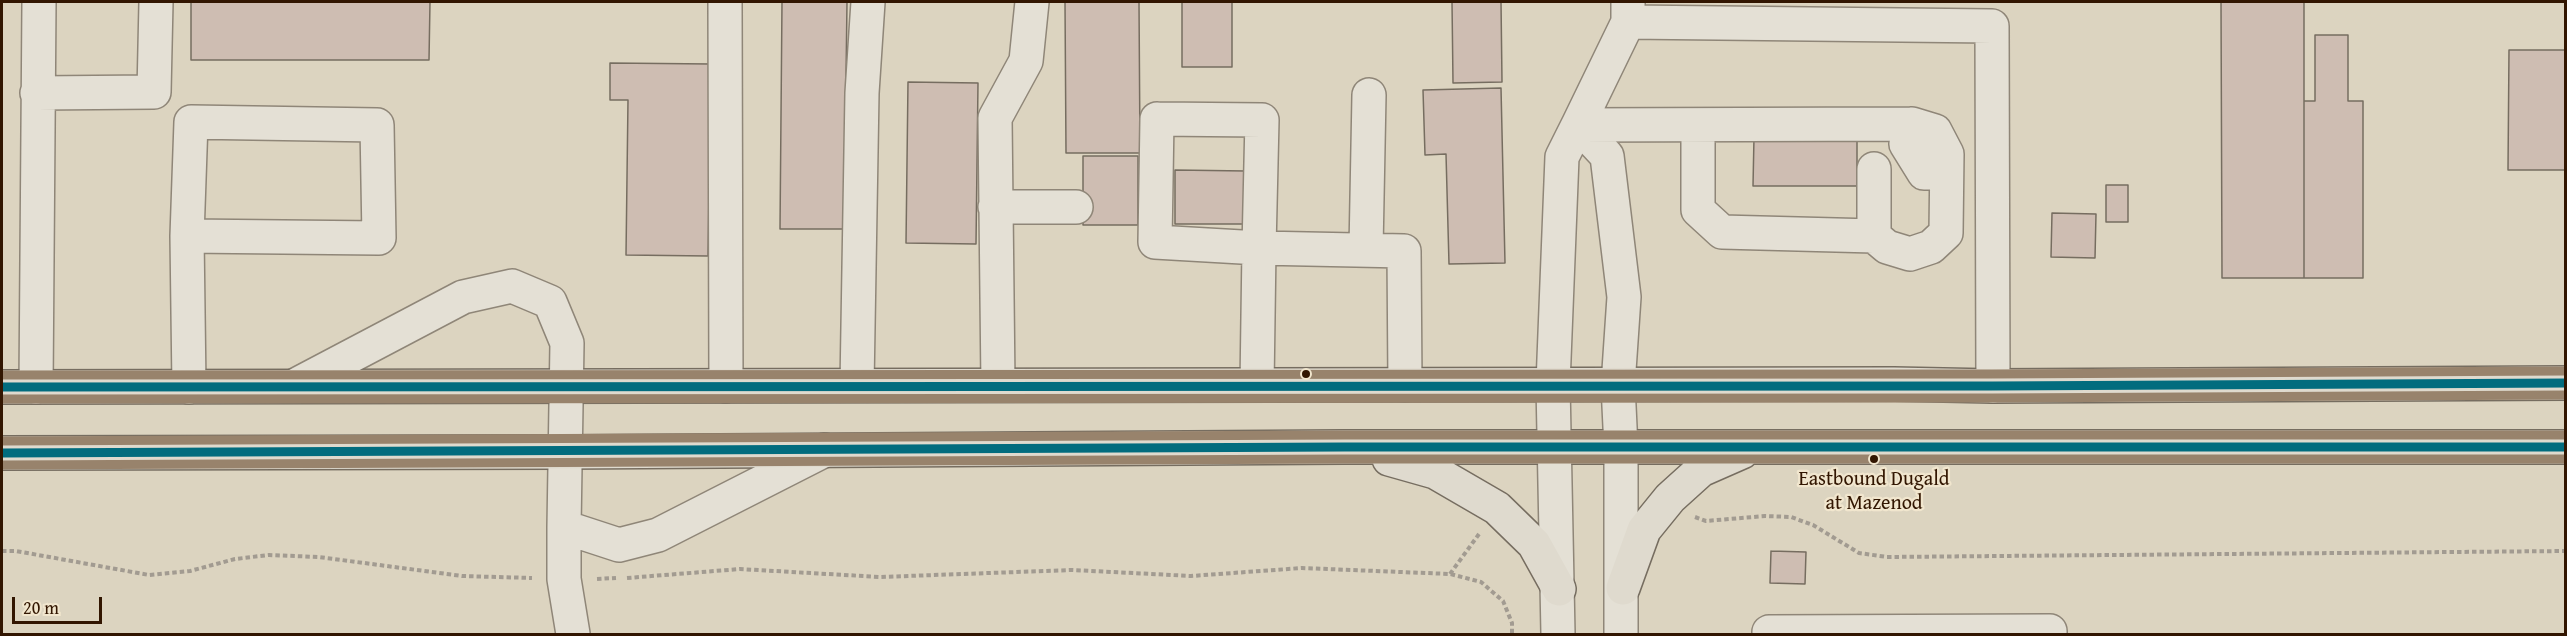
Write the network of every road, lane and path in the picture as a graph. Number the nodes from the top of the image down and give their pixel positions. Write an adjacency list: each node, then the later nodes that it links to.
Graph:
1 (39, 2): 8 (street)
2 (156, 2): 7 (street)
3 (725, 2): 29 (street)
4 (868, 2): 22 (street)
5 (1032, 2): 14 (street)
6 (1628, 12): 11 (street); 30 (street)
7 (154, 92): 8 (street); 10 (street)
8 (37, 93): 32 (street)
9 (1369, 95): 19 (street)
10 (191, 122): 16 (street); 16 (street)
11 (1578, 125): 12 (street); 21 (street); 26 (street)
12 (1698, 126): 17 (street); 17 (street)
13 (1874, 169): 17 (street)
14 (995, 207): 15 (street); 23 (street)
15 (1076, 207)
16 (187, 236): 33 (street)
17 (1874, 236)
18 (1259, 248): 18 (street); 19 (street); 24 (street)
19 (1366, 249): 25 (street)
20 (2565, 383): 30 (main road)
21 (1553, 384): 25 (main road); 26 (main road); 37 (street)
22 (857, 385): 23 (main road); 29 (main road)
23 (998, 385): 24 (main road)
24 (1257, 385): 25 (main road)
25 (1405, 385)
26 (1618, 385): 30 (main road); 38 (street)
27 (294, 386): 28 (main road); 28 (street); 33 (main road)
28 (566, 386): 29 (main road); 40 (street)
29 (726, 386)
30 (1993, 386)
31 (2, 387): 32 (main road)
32 (36, 387): 33 (main road)
33 (189, 387)
34 (1344, 447): 37 (main road); 39 (main road); 50 (main road)
35 (1755, 447): 36 (main road); 38 (main road); 49 (main road)
36 (2565, 447)
37 (1556, 448): 38 (main road); 50 (street)
38 (1621, 448): 49 (street)
39 (825, 450): 40 (main road); 44 (street)
40 (564, 452): 41 (main road); 44 (street)
41 (2, 453)
42 (1698, 519): 46 (path)
43 (1485, 525): 47 (path)
44 (564, 527): 48 (street)
45 (2, 551): 48 (path)
46 (2565, 551)
47 (1450, 574): 48 (path); 52 (path)
48 (564, 579): 51 (street)
49 (1623, 588): 54 (street)
50 (1559, 590): 53 (street)
51 (573, 634)
52 (1512, 634)
53 (1558, 634)
54 (1621, 634)
55 (1769, 634): 56 (street)
56 (2050, 634)

